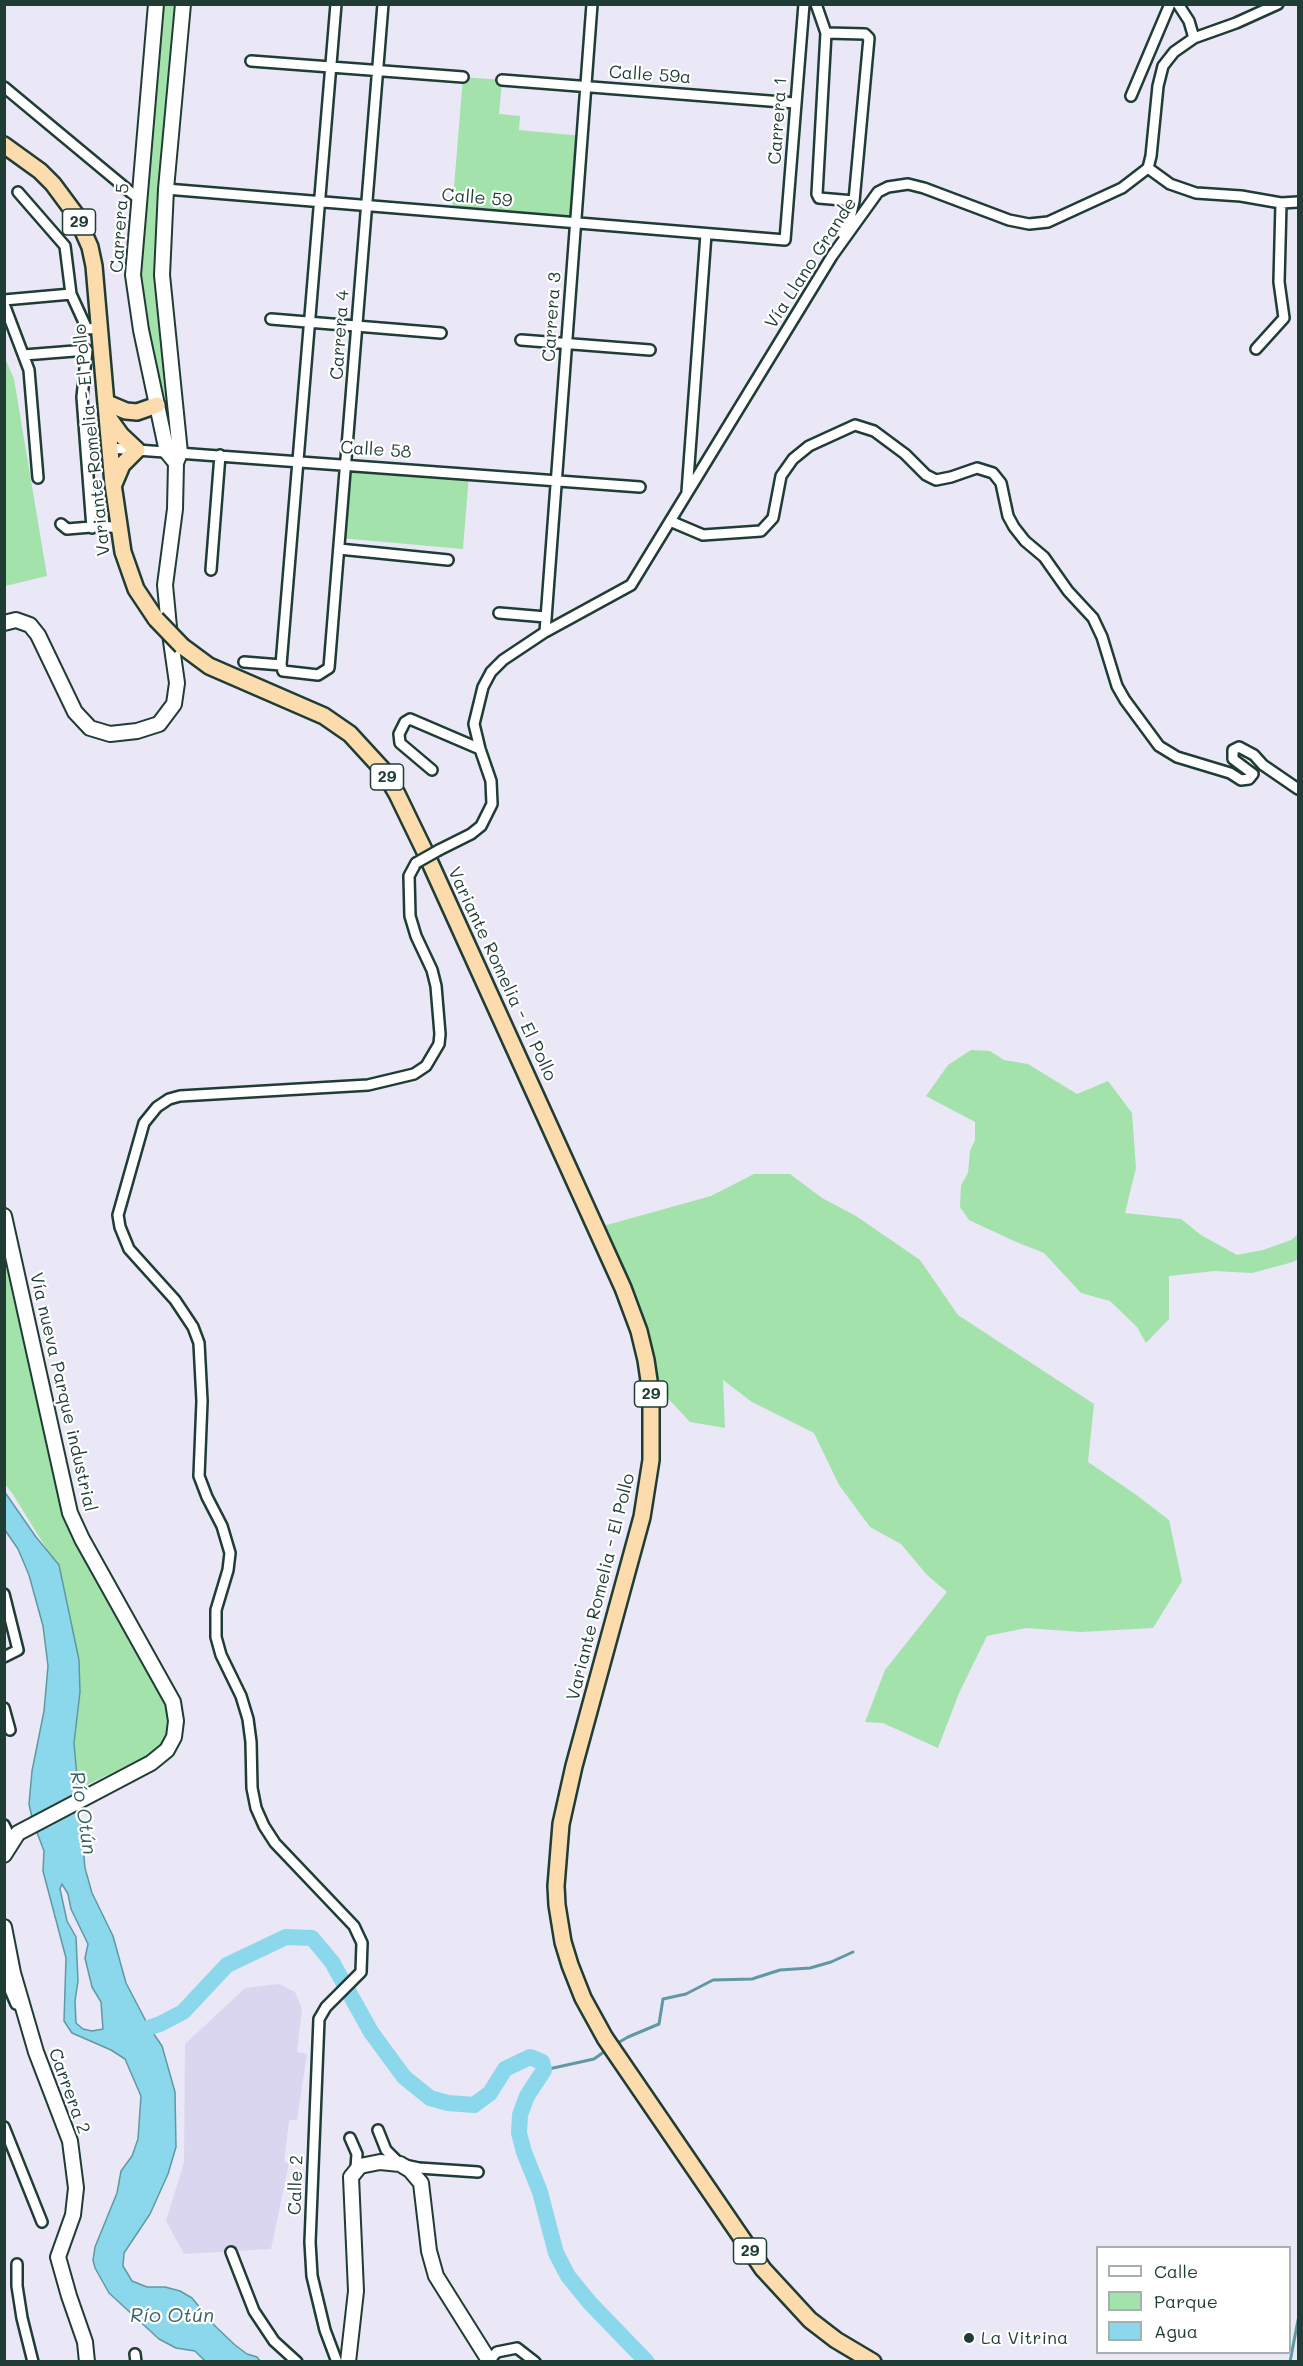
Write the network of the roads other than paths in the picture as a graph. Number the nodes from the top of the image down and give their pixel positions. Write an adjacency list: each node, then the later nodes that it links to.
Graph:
1 (156, 4): 26 (main road, Carrera 5)
2 (183, 4): 24 (main road)
3 (336, 4): 14 (street)
4 (382, 4): 15 (street, Carrera 4)
5 (592, 4): 19 (street, Carrera 3)
6 (804, 4): 21 (street, Carrera 1)
7 (816, 4): 11 (street)
8 (1170, 4): 20 (street)
9 (1178, 4): 12 (street)
10 (1278, 4): 12 (street)
11 (826, 33): 28 (street); 28 (street)
12 (1194, 38): 23 (street)
13 (251, 61): 14 (street)
14 (330, 67): 15 (street); 27 (street)
15 (377, 71): 16 (street); 31 (street, Carrera 4)
16 (464, 78)
17 (502, 80): 19 (street, Calle 59a)
18 (4, 87): 26 (street)
19 (586, 87): 21 (street, Calle 59a); 32 (street, Carrera 3)
20 (1131, 96)
21 (795, 103): 34 (street, Carrera 1)
22 (4, 145): 41 (highway, Variante Romelia - El Pollo / 29)
23 (1148, 168): 30 (street); 35 (street, Vía Llano Grande)
24 (166, 189): 27 (street, Calle 59); 54 (main road)
25 (18, 192): 36 (street)
26 (140, 200): 49 (main road, Carrera 5)
27 (319, 201): 31 (street, Calle 59); 39 (street)
28 (854, 201): 35 (street)
29 (1299, 202): 30 (street)
30 (1281, 203): 47 (street)
31 (366, 205): 32 (street, Calle 59); 40 (street, Carrera 4)
32 (575, 223): 33 (street, Calle 59); 44 (street, Carrera 3)
33 (706, 234): 34 (street, Calle 59); 61 (street)
34 (785, 240)
35 (831, 256): 61 (street, Vía Llano Grande)
36 (71, 294): 37 (street); 41 (street)
37 (4, 302): 48 (street)
38 (271, 319): 39 (street)
39 (309, 322): 40 (street); 55 (street)
40 (357, 326): 42 (street); 56 (street, Carrera 4)
41 (93, 329): 45 (street); 50 (highway, Variante Romelia - El Pollo / 29)
42 (441, 333)
43 (521, 340): 44 (street)
44 (566, 344): 46 (street); 58 (street, Carrera 3)
45 (87, 350): 48 (street); 64 (street)
46 (650, 350)
47 (1256, 350)
48 (24, 355): 57 (street)
49 (157, 405): 50 (highway); 54 (main road, Carrera 5)
50 (107, 410): 51 (highway, Variante Romelia - El Pollo / 29); 52 (highway)
51 (110, 448): 52 (street, Calle 58); 59 (highway, Variante Romelia - El Pollo / 29)
52 (137, 450): 54 (street, Calle 58); 59 (highway)
53 (220, 455): 54 (street, Calle 58); 55 (street, Calle 58); 68 (street)
54 (174, 456): 71 (main road)
55 (298, 461): 56 (street, Calle 58); 74 (street)
56 (346, 465): 58 (street, Calle 58); 66 (street, Carrera 4)
57 (38, 478)
58 (556, 480): 60 (street, Calle 58); 70 (street, Carrera 3)
59 (113, 484): 65 (highway, Variante Romelia - El Pollo / 29)
60 (640, 487)
61 (686, 494): 62 (street, Vía Llano Grande)
62 (670, 521): 72 (street, Vía Llano Grande); 77 (street)
63 (61, 524): 64 (street)
64 (92, 528): 65 (street)
65 (119, 528): 106 (highway, Variante Romelia - El Pollo / 29, bridge)
66 (339, 549): 67 (street); 74 (street, Carrera 4)
67 (448, 560)
68 (211, 570)
69 (499, 613): 70 (street)
70 (546, 617): 72 (street, Carrera 3)
71 (4, 623)
72 (545, 632): 75 (street, Vía Llano Grande)
73 (244, 662): 74 (street)
74 (281, 665)
75 (480, 749): 76 (street); 88 (street, Vía Llano Grande, bridge)
76 (432, 770)
77 (1299, 789)
78 (4, 1216): 84 (main road, Vía nueva Parque industrial)
79 (4, 1594): 80 (street)
80 (4, 1657)
81 (4, 1708): 82 (street)
82 (10, 1730)
83 (4, 1825): 84 (street)
84 (15, 1837): 85 (main road)
85 (4, 1855)
86 (4, 1927): 89 (main road)
87 (5, 1977): 89 (street, Carrera 2)
88 (326, 2007): 103 (street, Calle 2)
89 (36, 2052): 101 (main road, Carrera 2)
90 (4, 2127): 96 (street)
91 (378, 2130): 93 (street)
92 (350, 2138): 94 (street)
93 (400, 2164): 94 (main road); 95 (street); 99 (main road)
94 (356, 2168): 104 (main road)
95 (478, 2172)
96 (42, 2222)
97 (231, 2252): 102 (street)
98 (17, 2264): 100 (street)
99 (490, 2360): 105 (street)
100 (33, 2361)
101 (87, 2361)
102 (297, 2361)
103 (337, 2361)
104 (348, 2361)
105 (536, 2361)
106 (873, 2361)

